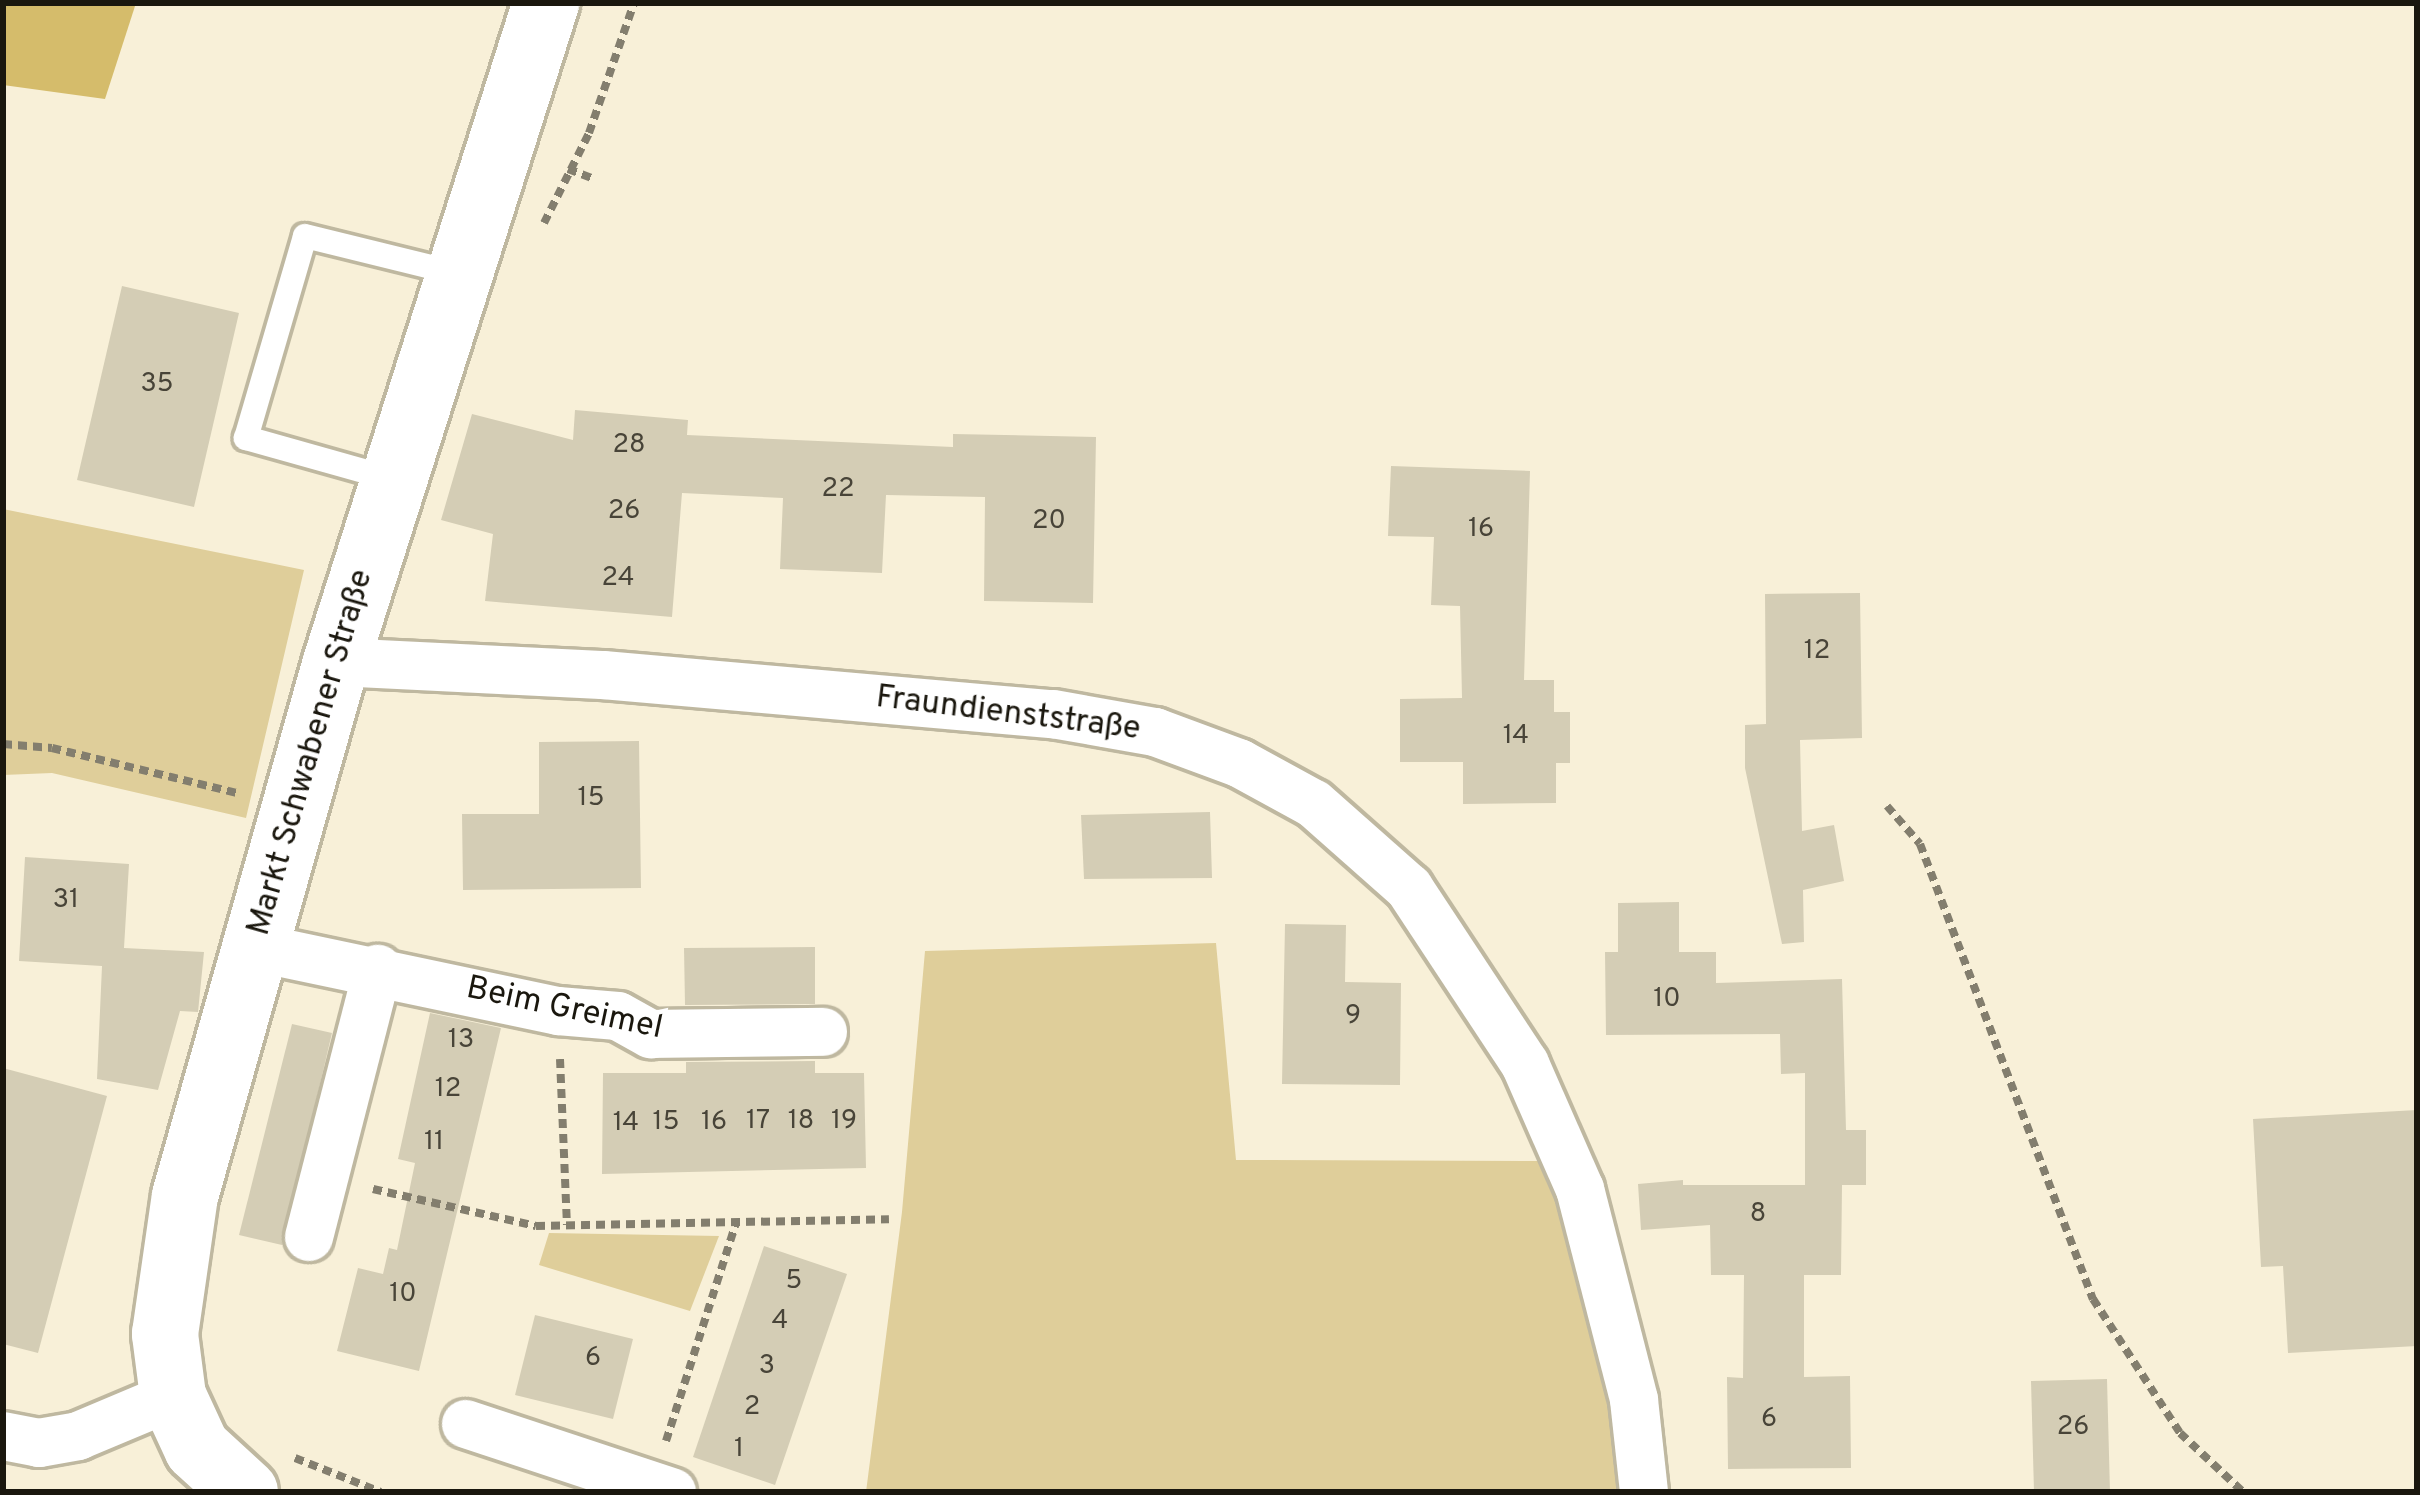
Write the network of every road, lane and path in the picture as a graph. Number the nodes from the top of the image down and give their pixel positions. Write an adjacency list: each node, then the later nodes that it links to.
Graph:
1 (546, 3): 2 (main road, Markt Schwabener Straße)
2 (458, 273): 3 (main road, Markt Schwabener Straße); 3 (lane)
3 (394, 479): 4 (main road, Markt Schwabener Straße)
4 (336, 662): 7 (main road, Markt Schwabener Straße); 23 (street, Fraundienststraße)
5 (3, 743): 7 (path)
6 (1887, 806): 24 (path)
7 (293, 810): 8 (main road, Markt Schwabener Straße)
8 (254, 947): 9 (street, Beim Greimel); 17 (main road, Markt Schwabener Straße)
9 (378, 969): 10 (street, Beim Greimel); 12 (street)
10 (558, 1011): 11 (street, Beim Greimel); 15 (path)
11 (823, 1032)
12 (325, 1178): 15 (path); 16 (street)
13 (889, 1219): 14 (path)
14 (736, 1223): 15 (path); 20 (path)
15 (567, 1225)
16 (309, 1237)
17 (173, 1396): 19 (street); 21 (main road, Markt Schwabener Straße)
18 (466, 1424): 22 (street)
19 (3, 1436)
20 (665, 1443)
21 (245, 1492)
22 (672, 1492)
23 (1644, 1492)
24 (2243, 1492)

